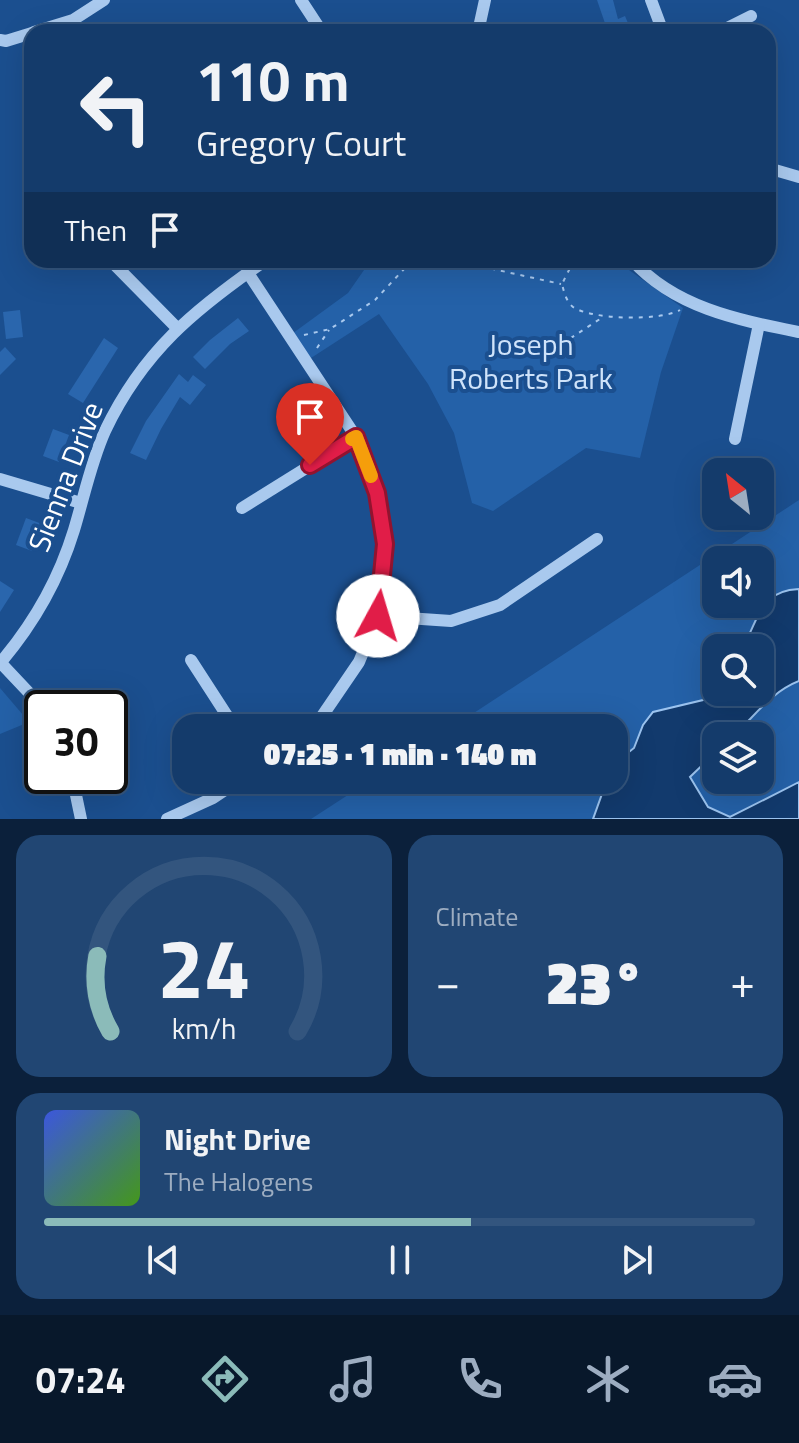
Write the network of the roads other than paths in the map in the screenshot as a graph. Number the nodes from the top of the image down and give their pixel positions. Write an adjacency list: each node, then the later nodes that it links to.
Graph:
1 (104, 0): 6 (street)
2 (301, 0): 7 (street)
3 (485, 0): 8 (street)
4 (651, 0): 9 (street)
5 (751, 16): 10 (street)
6 (60, 24)
7 (317, 24)
8 (480, 24)
9 (660, 24)
10 (735, 24)
11 (24, 35): 12 (street)
12 (0, 40)
13 (776, 170): 14 (street)
14 (799, 177)
15 (118, 268): 20 (street)
16 (255, 268): 18 (street, Sienna Drive)
17 (639, 268): 19 (street)
18 (248, 273): 20 (street, Sienna Drive); 22 (street)
19 (759, 324): 21 (street); 23 (street)
20 (177, 328): 25 (street, Sienna Drive)
21 (799, 332)
22 (356, 437): 26 (street); 28 (street)
23 (735, 439)
24 (0, 479): 25 (street)
25 (81, 503): 30 (street, Sienna Drive)
26 (242, 508)
27 (597, 539): 28 (street)
28 (378, 616): 33 (street)
29 (191, 660): 32 (street)
30 (0, 662): 31 (street)
31 (26, 690)
32 (226, 714)
33 (324, 714)
34 (76, 794): 36 (street)
35 (219, 794): 37 (street)
36 (81, 819)
37 (167, 819)

